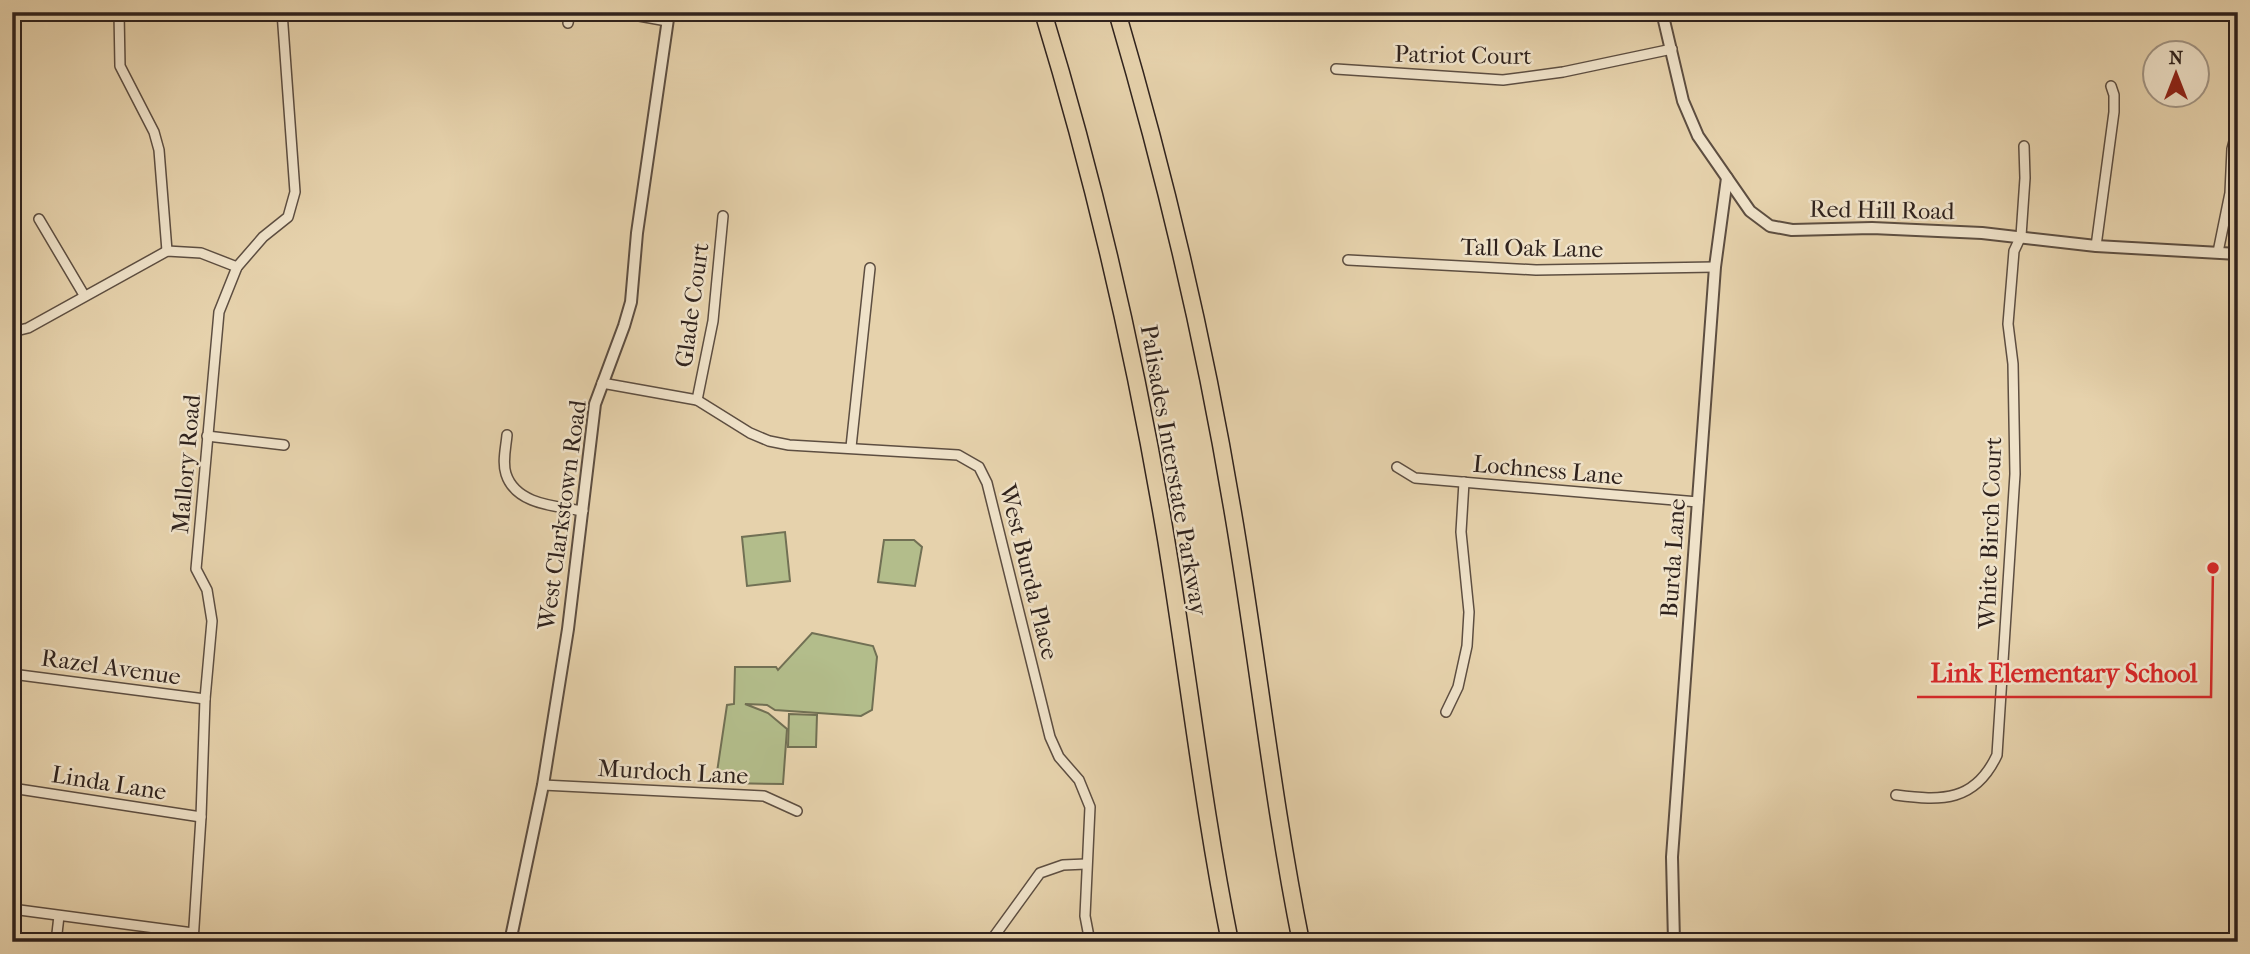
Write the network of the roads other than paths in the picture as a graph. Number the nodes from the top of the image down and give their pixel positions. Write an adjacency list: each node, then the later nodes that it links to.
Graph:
1 (119, 12): 20 (street)
2 (282, 12): 24 (street, Mallory Road)
3 (570, 12): 9 (street)
4 (617, 12): 8 (street)
5 (1043, 12): 55 (highway, Palisades Interstate Parkway)
6 (1118, 12): 56 (highway, Palisades Interstate Parkway)
7 (1662, 12): 10 (street, Red Hill Road)
8 (668, 16): 29 (street, West Clarkstown Road)
9 (568, 23)
10 (1672, 49): 11 (street, Patriot Court); 15 (street, Red Hill Road)
11 (1336, 69)
12 (2111, 86): 19 (street)
13 (2238, 126): 21 (street)
14 (2024, 146): 18 (street, White Birch Court)
15 (1727, 178): 18 (street, Red Hill Road); 25 (street, Burda Lane)
16 (723, 216): 30 (street, Glade Court)
17 (39, 219): 27 (street)
18 (2021, 236): 19 (street, Red Hill Road); 44 (street, White Birch Court)
19 (2096, 246): 21 (street, Red Hill Road)
20 (167, 251): 24 (street); 27 (street)
21 (2218, 252): 22 (street, Red Hill Road)
22 (2238, 254)
23 (1348, 260): 25 (street, Tall Oak Lane)
24 (237, 267): 32 (street, Mallory Road)
25 (1715, 267): 37 (street, Burda Lane)
26 (870, 268): 34 (street)
27 (84, 295): 28 (street)
28 (12, 332)
29 (602, 383): 30 (street, West Burda Place); 38 (street, West Clarkstown Road)
30 (697, 400): 34 (street, West Burda Place)
31 (507, 435): 38 (street)
32 (207, 436): 33 (street); 40 (street, Mallory Road)
33 (284, 445)
34 (851, 447): 47 (street, West Burda Place)
35 (1397, 467): 36 (street, Lochness Lane)
36 (1464, 482): 37 (street, Lochness Lane); 41 (street)
37 (1698, 502): 57 (street, Burda Lane)
38 (583, 511): 42 (street, West Clarkstown Road)
39 (12, 674): 40 (street, Razel Avenue)
40 (205, 699): 46 (street, Mallory Road)
41 (1446, 712)
42 (543, 785): 45 (street, Murdoch Lane); 52 (street, West Clarkstown Road)
43 (12, 788): 46 (street, Linda Lane)
44 (1896, 795)
45 (797, 811)
46 (201, 817): 50 (street, Mallory Road)
47 (1086, 864): 53 (street); 54 (street, West Burda Place)
48 (12, 909): 49 (street)
49 (59, 916): 50 (street); 51 (street)
50 (193, 937)
51 (56, 942)
52 (510, 942)
53 (990, 942)
54 (1090, 942)
55 (1230, 942)
56 (1301, 942)
57 (1674, 942)

